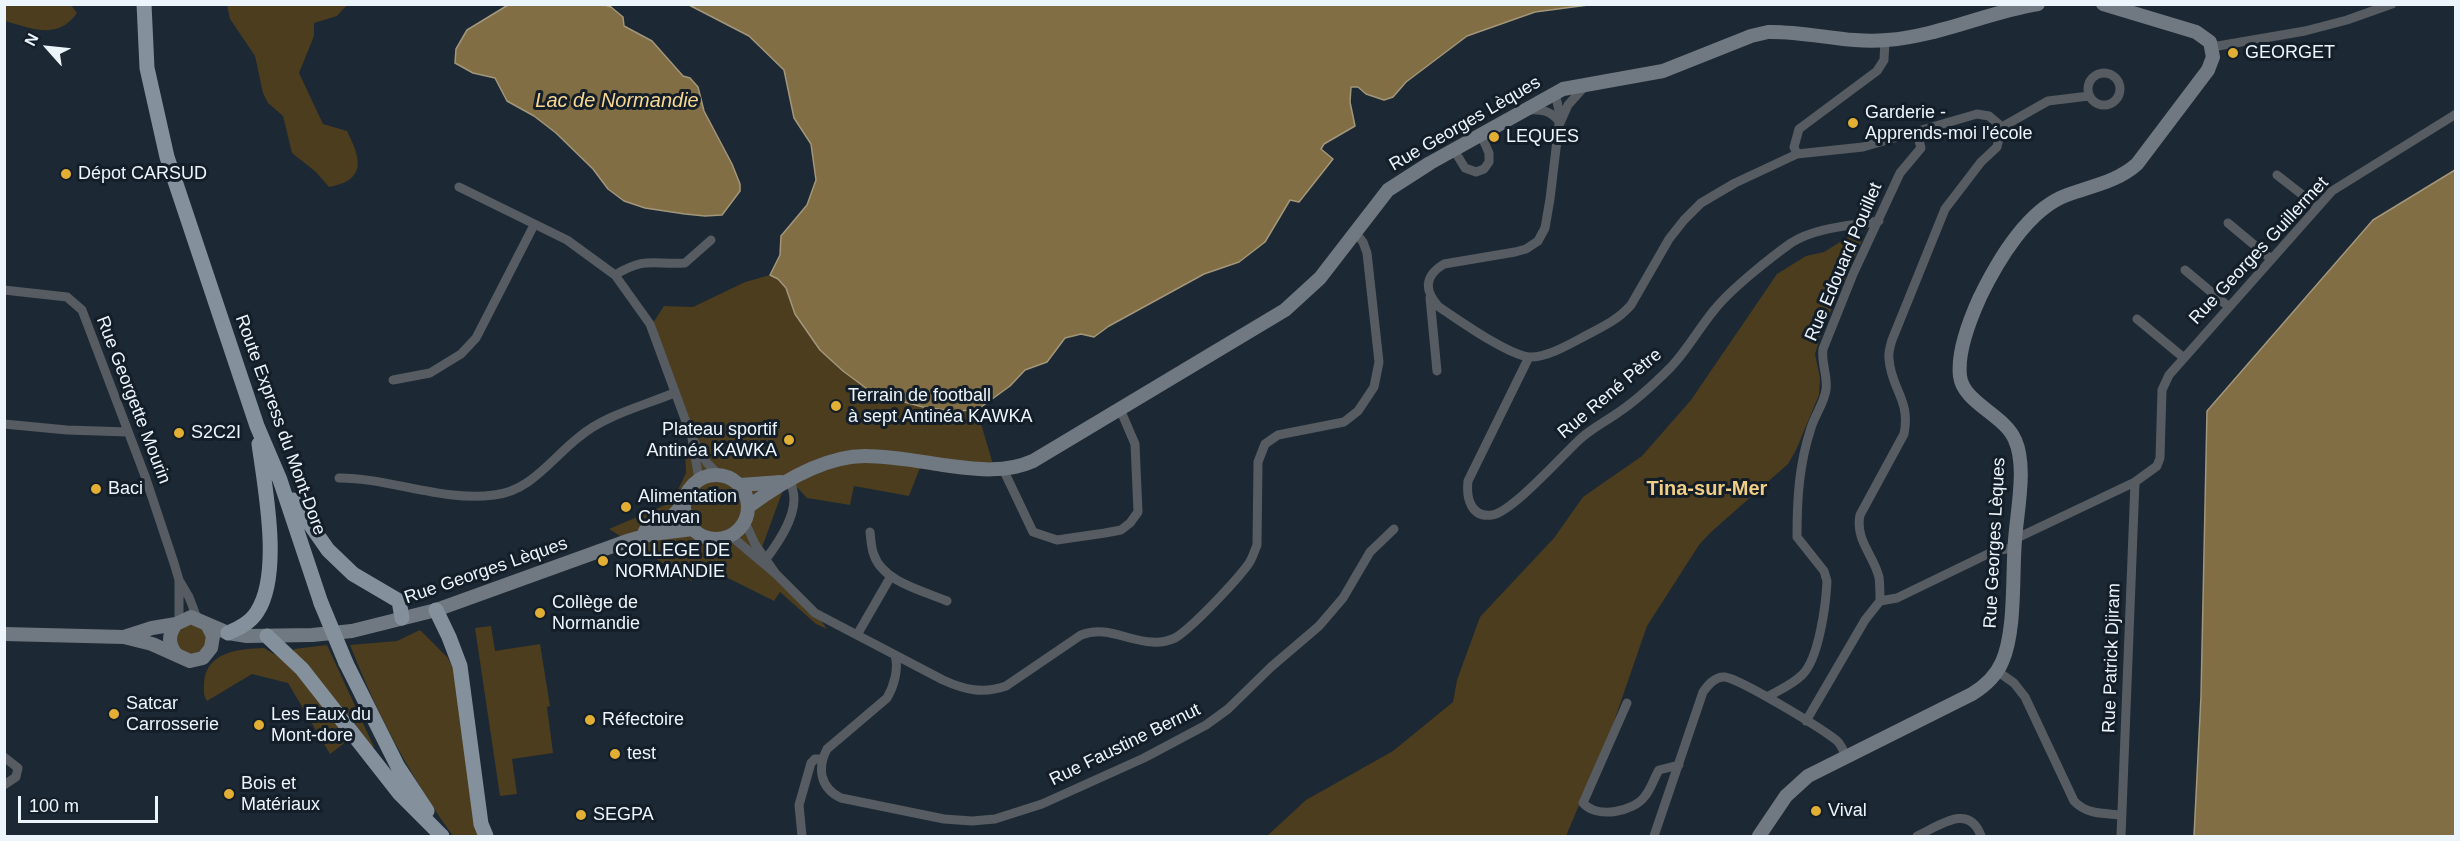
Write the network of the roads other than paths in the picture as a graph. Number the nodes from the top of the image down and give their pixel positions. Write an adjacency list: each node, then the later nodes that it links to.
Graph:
1 (144, 4): 40 (main road, Route Express du Mont-Dore)
2 (2038, 4): 5 (main road, Rue Georges Lèques)
3 (2103, 4): 6 (main road)
4 (2392, 4): 6 (street)
5 (1885, 41): 7 (main road, Rue Georges Lèques); 17 (street)
6 (2212, 47): 59 (main road, Rue Georges Lèques)
7 (1587, 84): 8 (main road, Rue Georges Lèques); 12 (street)
8 (1555, 93): 10 (main road, Rue Georges Lèques); 12 (street)
9 (2089, 96): 13 (street)
10 (1526, 110): 12 (street); 15 (main road, Rue Georges Lèques)
11 (2456, 114): 20 (street, Rue Georges Guillermet)
12 (1560, 123): 30 (street)
13 (2002, 127): 14 (street); 65 (street)
14 (1917, 133): 17 (street); 21 (street, Rue Edouard Pouillet)
15 (1481, 135): 16 (main road, Rue Georges Lèques); 16 (street)
16 (1454, 150): 24 (main road, Rue Georges Lèques)
17 (1797, 154): 33 (street)
18 (2277, 175): 20 (street)
19 (459, 187): 23 (street)
20 (2318, 207): 26 (street, Rue Georges Guillermet)
21 (1879, 221): 33 (street, Rue René Pètre); 80 (street, Rue Edouard Pouillet)
22 (2228, 223): 26 (street)
23 (534, 225): 28 (street); 36 (street)
24 (1355, 232): 38 (main road, Rue Georges Lèques); 77 (street)
25 (711, 240): 28 (street)
26 (2271, 259): 31 (street, Rue Georges Guillermet)
27 (2185, 270): 31 (street)
28 (615, 275): 37 (street)
29 (4, 290): 41 (street, Rue Georgette Mourin)
30 (1430, 298): 33 (street); 35 (street)
31 (2229, 307): 34 (street, Rue Georges Guillermet)
32 (2137, 319): 34 (street)
33 (1529, 357)
34 (2184, 358): 49 (street, Rue Georges Guillermet)
35 (1437, 371)
36 (393, 380)
37 (674, 393): 42 (street); 45 (street)
38 (1120, 409): 43 (main road, Rue Georges Lèques); 43 (street)
39 (4, 424): 41 (street)
40 (257, 426): 47 (main road, Route Express du Mont-Dore); 70 (main road)
41 (128, 432): 63 (street, Rue Georgette Mourin)
42 (692, 438): 44 (street); 46 (street)
43 (1003, 470): 48 (main road, Rue Georges Lèques)
44 (719, 475): 46 (main road); 50 (main road)
45 (339, 478)
46 (699, 479): 51 (main road)
47 (280, 480): 67 (main road); 89 (main road, Route Express du Mont-Dore, bridge)
48 (788, 481): 50 (main road, Rue Georges Lèques); 52 (main road, Rue Georges Lèques); 60 (street)
49 (2135, 482): 59 (street, Rue Georges Guillermet); 88 (street, Rue Patrick Djiram)
50 (740, 485): 52 (main road)
51 (684, 503): 54 (main road); 58 (main road, Rue Georges Lèques)
52 (748, 507): 53 (main road)
53 (745, 522): 57 (main road); 60 (street)
54 (693, 529): 57 (main road); 58 (main road, Rue Georges Lèques)
55 (1394, 529): 85 (street, Rue Faustine Bernut)
56 (870, 532): 62 (street)
57 (731, 536): 61 (street)
58 (627, 541): 66 (main road, Rue Georges Lèques)
59 (2015, 544): 65 (street, Rue Georges Guillermet); 79 (main road, Rue Georges Lèques)
60 (766, 559): 61 (street)
61 (776, 574): 72 (street)
62 (891, 576): 64 (street); 72 (street)
63 (179, 580): 68 (street, Rue Georgette Mourin); 69 (street, Rue Georgette Mourin)
64 (947, 601)
65 (1880, 602): 82 (street)
66 (436, 610): 67 (main road, Rue Georges Lèques); 90 (main road)
67 (402, 618): 74 (main road, Rue Georges Lèques)
68 (202, 621): 69 (main road); 70 (main road, Rue Georges Lèques); 76 (main road)
69 (177, 622): 75 (main road); 78 (main road)
70 (228, 633): 73 (main road, Rue Georges Lèques)
71 (4, 634): 75 (main road)
72 (857, 635): 77 (street)
73 (247, 636): 74 (main road, Rue Georges Lèques); 76 (main road, Rue Georges Lèques)
74 (267, 636): 89 (main road)
75 (124, 637): 78 (main road)
76 (211, 648): 78 (main road)
77 (895, 655): 85 (street)
78 (177, 656)
79 (1997, 672): 83 (main road, Rue Georges Lèques); 88 (street)
80 (1767, 698): 82 (street); 86 (street)
81 (1627, 703): 86 (street)
82 (1806, 721): 83 (street)
83 (1846, 756): 93 (main road, Rue Georges Lèques)
84 (4, 757): 87 (street)
85 (822, 759): 91 (street)
86 (1679, 765): 92 (street)
87 (4, 785)
88 (2122, 815): 96 (street, Rue Patrick Djiram)
89 (443, 837)
90 (486, 837)
91 (802, 837)
92 (1654, 837)
93 (1759, 837)
94 (1917, 837): 95 (street)
95 (1981, 837)
96 (2121, 837)

